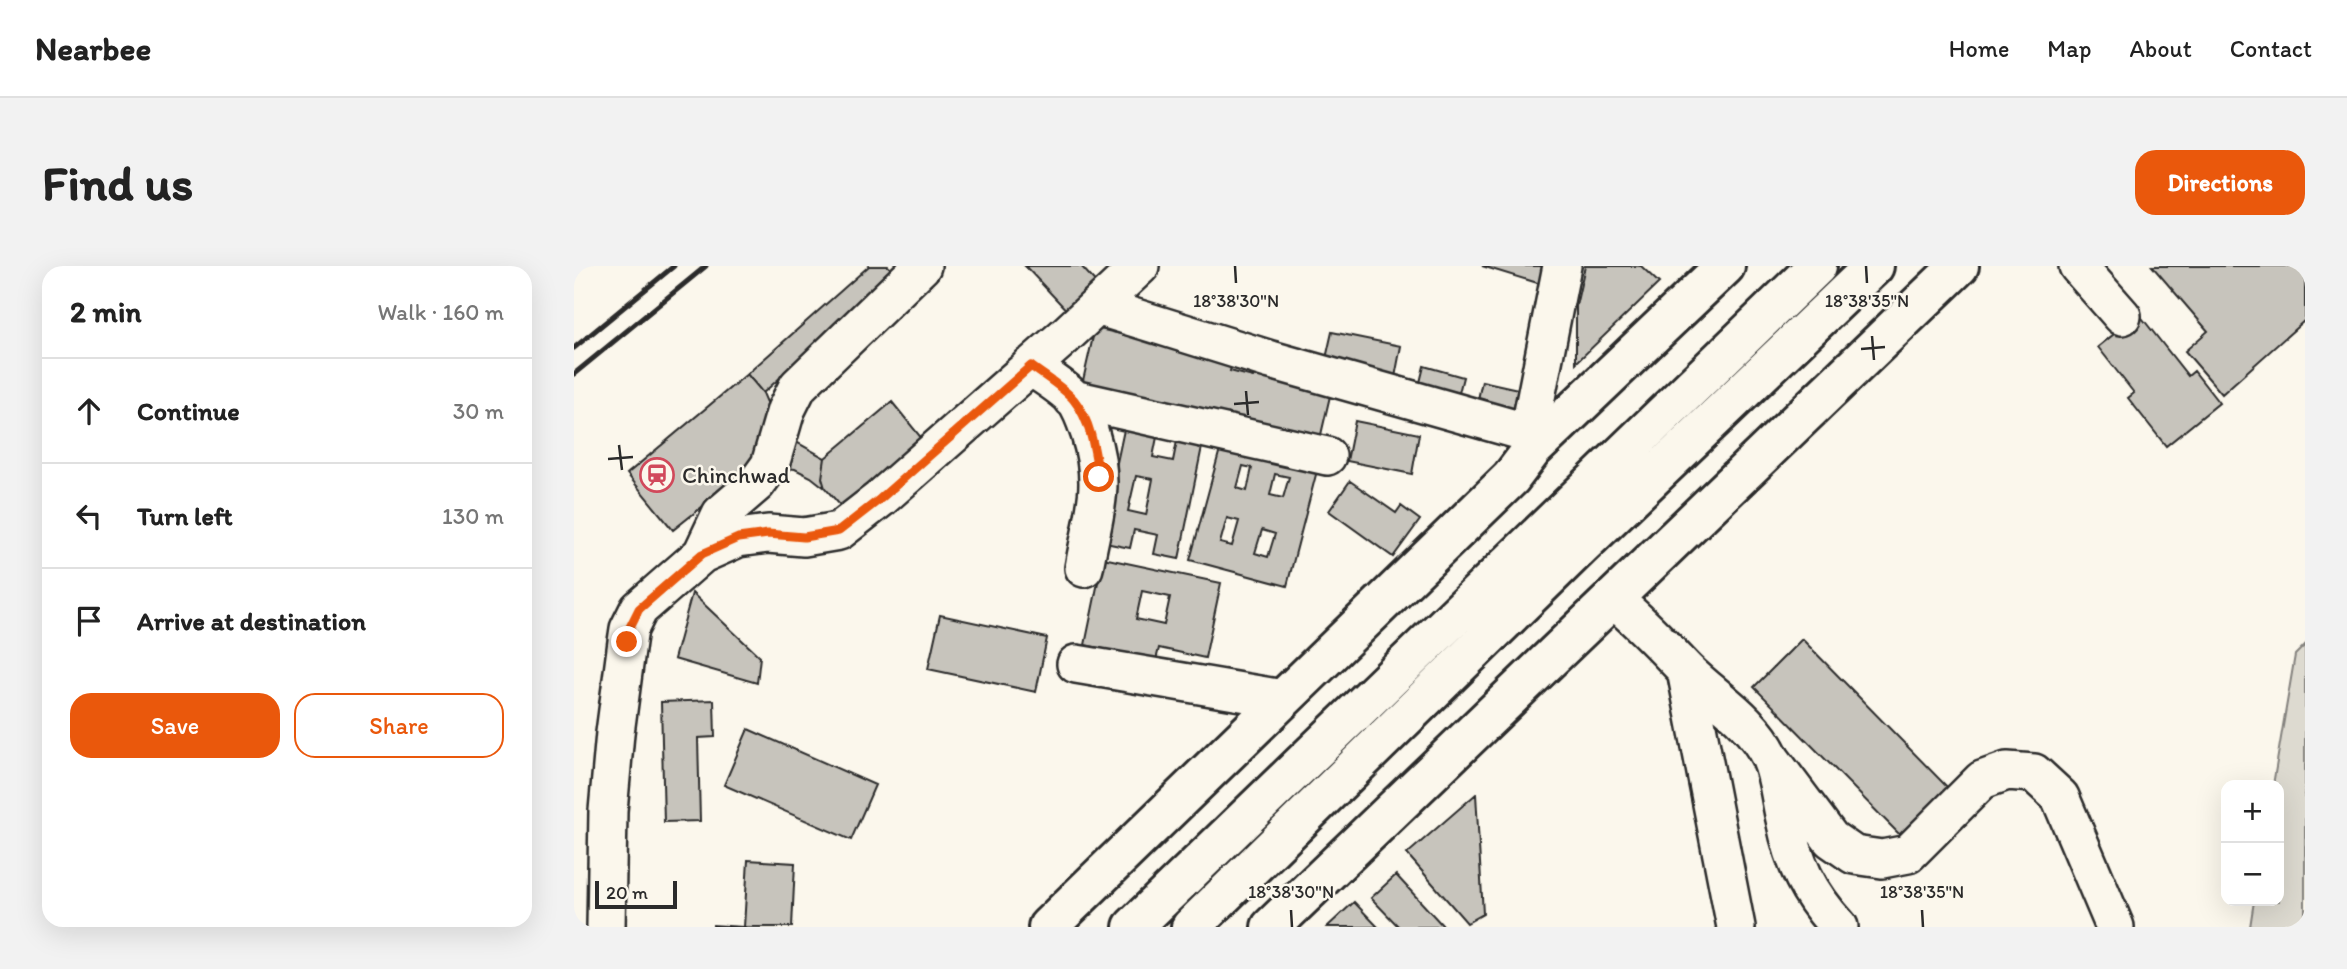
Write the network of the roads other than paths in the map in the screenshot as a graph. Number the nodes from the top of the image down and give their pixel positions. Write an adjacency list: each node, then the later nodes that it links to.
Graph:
1 (922, 266): 15 (street)
2 (1140, 266): 9 (street)
3 (1562, 266): 13 (street)
4 (1725, 266): 13 (main road)
5 (1817, 266): 25 (main road)
6 (1874, 266): 26 (main road)
7 (1959, 266): 17 (main road)
8 (2081, 267): 10 (street)
9 (1097, 306): 11 (street); 13 (street)
10 (2122, 316)
11 (1031, 366): 12 (street); 15 (street)
12 (1073, 399): 14 (street); 16 (street)
13 (1530, 442): 20 (main road)
14 (1327, 456)
15 (702, 554): 23 (street)
16 (1084, 568)
17 (1613, 599): 19 (street); 27 (main road)
18 (1076, 664): 20 (street)
19 (1686, 670): 21 (street); 28 (street)
20 (1283, 699): 24 (main road)
21 (1771, 760): 22 (street); 29 (street)
22 (1827, 920)
23 (606, 927)
24 (1048, 927)
25 (1133, 927)
26 (1191, 927)
27 (1271, 927)
28 (1736, 927)
29 (2115, 927)

